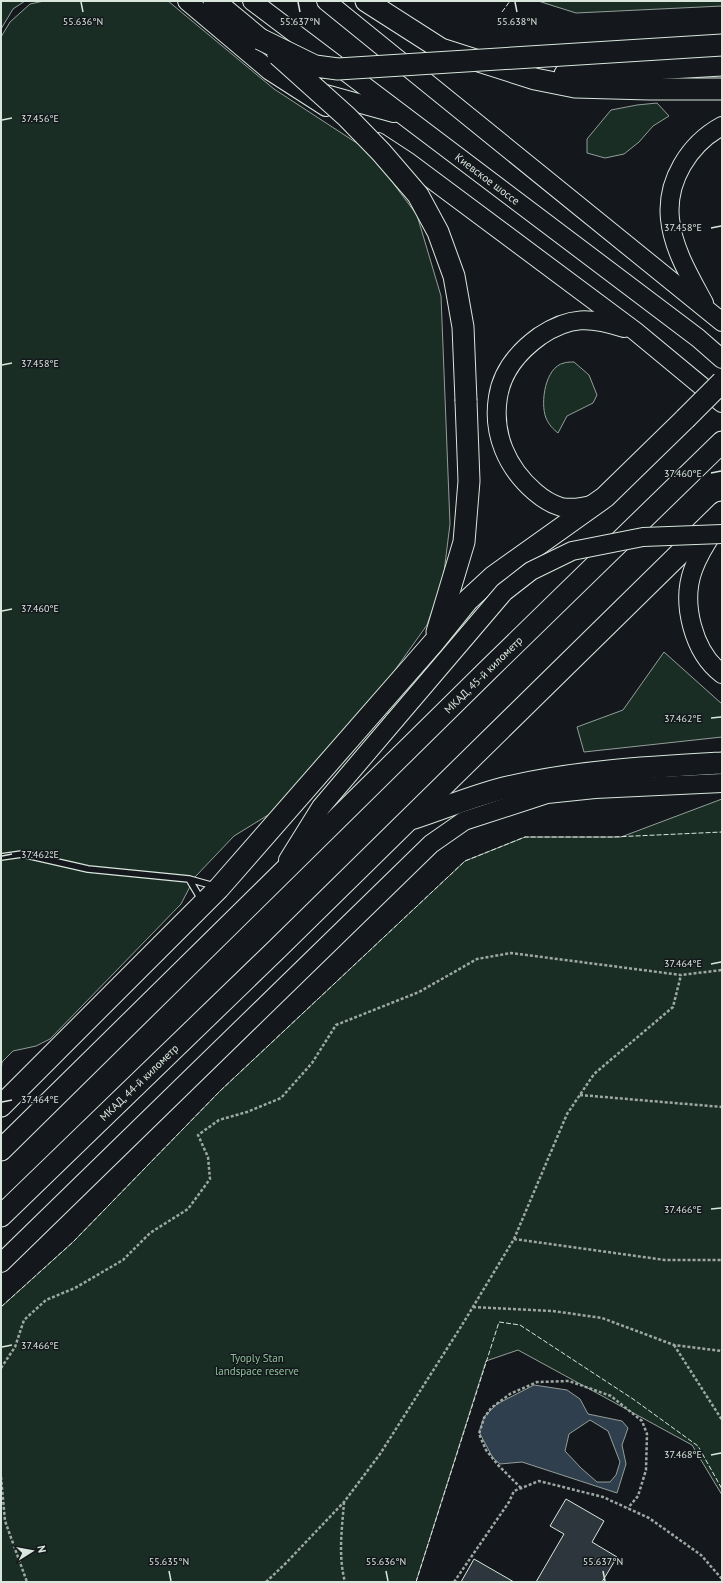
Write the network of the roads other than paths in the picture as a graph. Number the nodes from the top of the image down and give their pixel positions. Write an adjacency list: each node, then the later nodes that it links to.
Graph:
1 (186, 1): 10 (main road)
2 (214, 1): 6 (highway)
3 (252, 1): 12 (main road, Киевское шоссе)
4 (326, 1): 14 (main road)
5 (366, 1): 9 (highway)
6 (260, 39): 7 (highway, bridge); 25 (highway, bridge)
7 (722, 45)
8 (722, 65): 9 (highway)
9 (499, 67): 11 (highway)
10 (290, 84): 12 (main road); 16 (main road)
11 (722, 89)
12 (404, 116): 17 (main road, Киевское шоссе)
13 (722, 126): 14 (main road)
14 (708, 311): 15 (main road)
15 (722, 322)
16 (635, 331): 19 (main road); 21 (main road)
17 (722, 359)
18 (722, 382): 21 (highway, bridge)
19 (722, 403)
20 (717, 446): 32 (highway, МКАД, 45-й километр)
21 (594, 504): 25 (highway)
22 (722, 512): 29 (highway)
23 (722, 520): 26 (main road)
24 (722, 534): 32 (main road, bridge)
25 (434, 641): 33 (highway)
26 (722, 674)
27 (722, 763): 29 (highway)
28 (722, 782): 38 (main road)
29 (408, 821): 37 (highway, МКАД, 44-й километр)
30 (1, 857): 31 (lane)
31 (189, 879): 33 (lane); 34 (lane)
32 (274, 882): 36 (highway, МКАД, 45-й километр)
33 (218, 888): 34 (highway)
34 (203, 904): 35 (highway)
35 (1, 1106)
36 (1, 1150)
37 (1, 1216)
38 (1, 1263)

